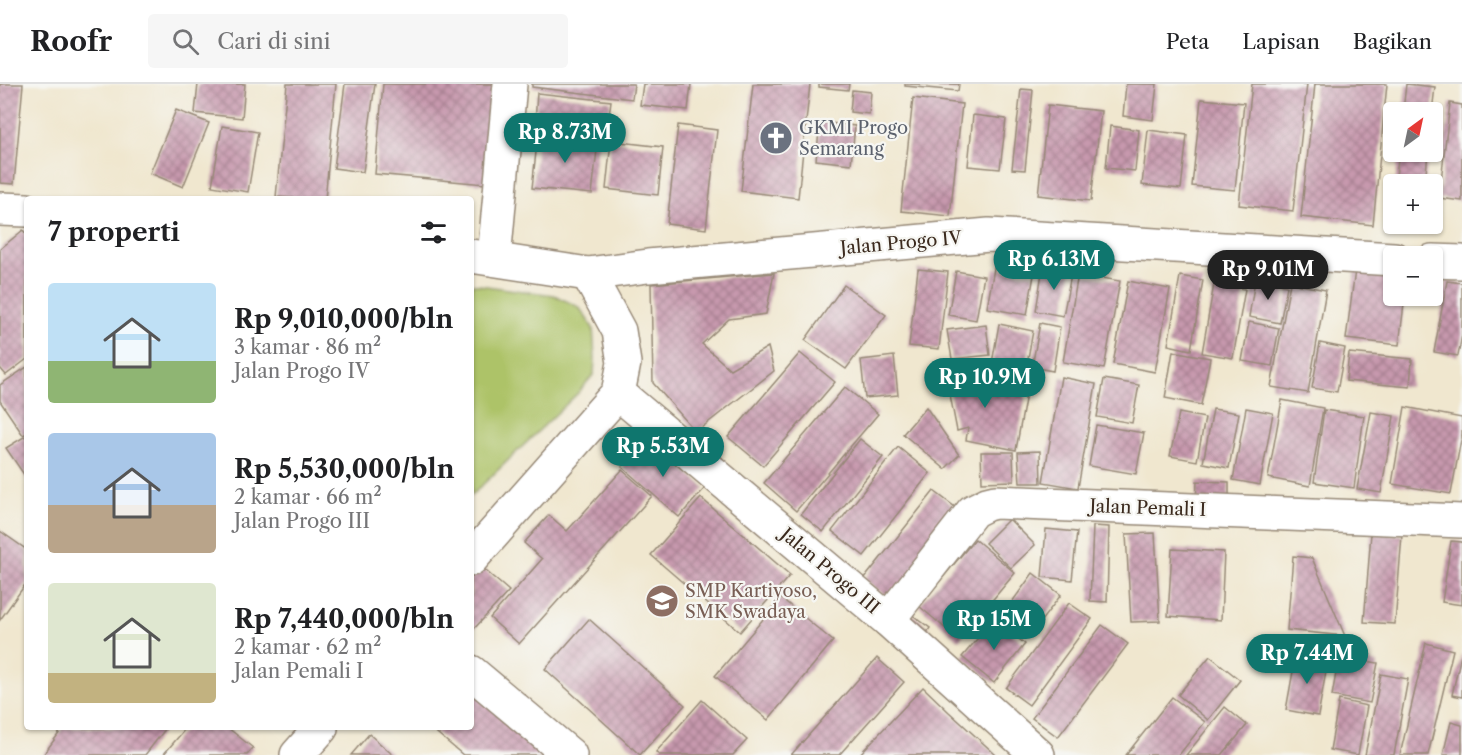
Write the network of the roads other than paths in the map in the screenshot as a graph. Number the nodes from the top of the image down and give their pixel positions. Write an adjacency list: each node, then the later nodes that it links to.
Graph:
1 (510, 84): 4 (street)
2 (0, 209): 3 (street)
3 (24, 210)
4 (482, 257): 8 (street, Jalan Progo IV)
5 (1383, 258): 8 (street, Jalan Progo IV)
6 (1443, 261): 7 (street)
7 (1462, 262)
8 (588, 274): 9 (street)
9 (618, 393): 11 (street); 12 (street, Jalan Progo III)
10 (1462, 521): 12 (street, Jalan Pemali I)
11 (474, 556)
12 (888, 620): 17 (street, Jalan Progo III)
13 (474, 675): 16 (street)
14 (319, 730): 15 (street)
15 (297, 755)
16 (570, 755)
17 (1038, 755)

